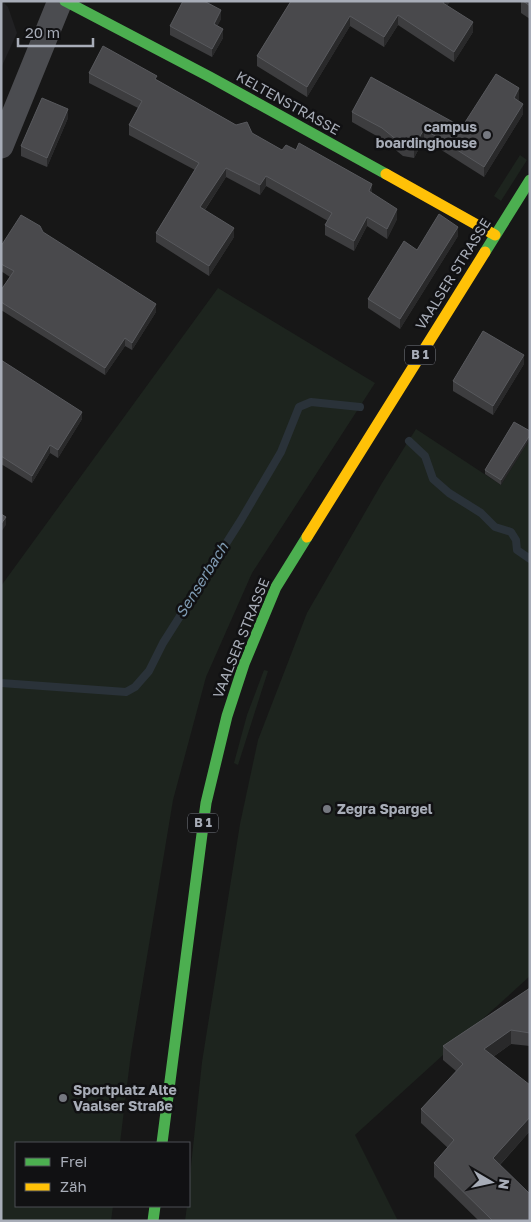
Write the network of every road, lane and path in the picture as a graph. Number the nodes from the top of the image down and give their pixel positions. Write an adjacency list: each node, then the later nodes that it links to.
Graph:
1 (60, 1): 3 (street)
2 (65, 1): 5 (main road, KELTENSTRASSE)
3 (1, 146)
4 (530, 180): 5 (main road, VAALSER STRASSE / B 1)
5 (495, 235): 6 (main road, VAALSER STRASSE / B 1)
6 (162, 1142)
7 (155, 1207): 8 (main road)
8 (153, 1221)

